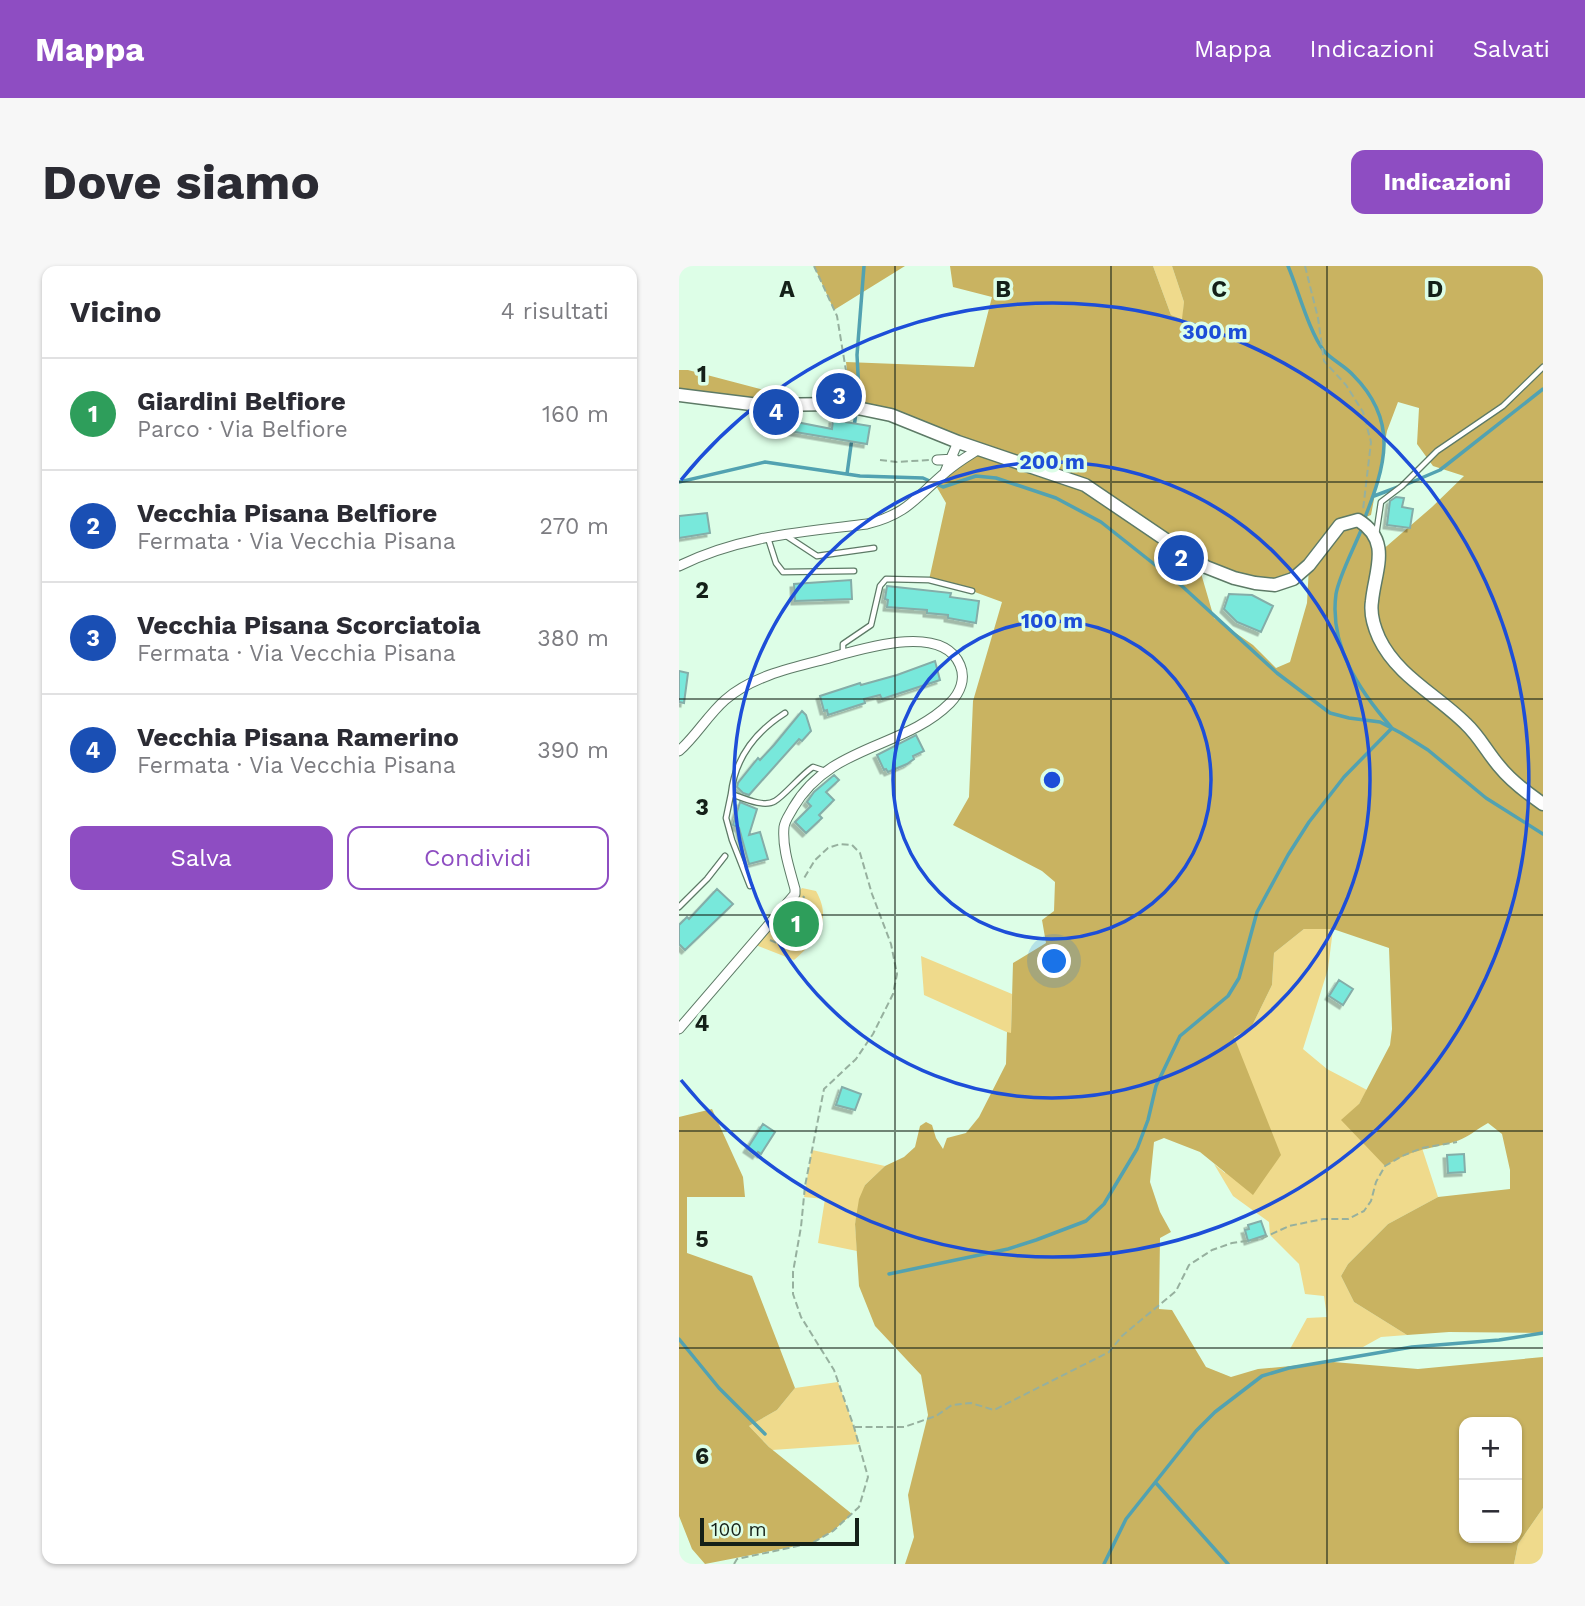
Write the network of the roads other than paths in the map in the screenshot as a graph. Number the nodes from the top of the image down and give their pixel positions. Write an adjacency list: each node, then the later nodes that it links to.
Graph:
1 (1543, 367): 10 (lane)
2 (679, 395): 3 (main road)
3 (958, 442): 4 (main road); 5 (street)
4 (979, 449): 6 (street); 10 (main road)
5 (951, 459): 6 (street); 7 (street); 8 (street)
6 (964, 459): 8 (street)
7 (937, 460)
8 (945, 472): 9 (street)
9 (784, 535): 11 (street); 12 (lane)
10 (1375, 535): 21 (main road)
11 (768, 537): 13 (street); 14 (lane)
12 (874, 548)
13 (679, 566)
14 (854, 571)
15 (972, 591): 16 (lane)
16 (843, 655): 18 (street); 19 (street)
17 (785, 713): 20 (lane)
18 (679, 751)
19 (826, 771): 20 (lane); 25 (street)
20 (731, 794): 23 (lane)
21 (1543, 804)
22 (725, 856): 24 (lane)
23 (750, 886)
24 (679, 907)
25 (679, 1029)

